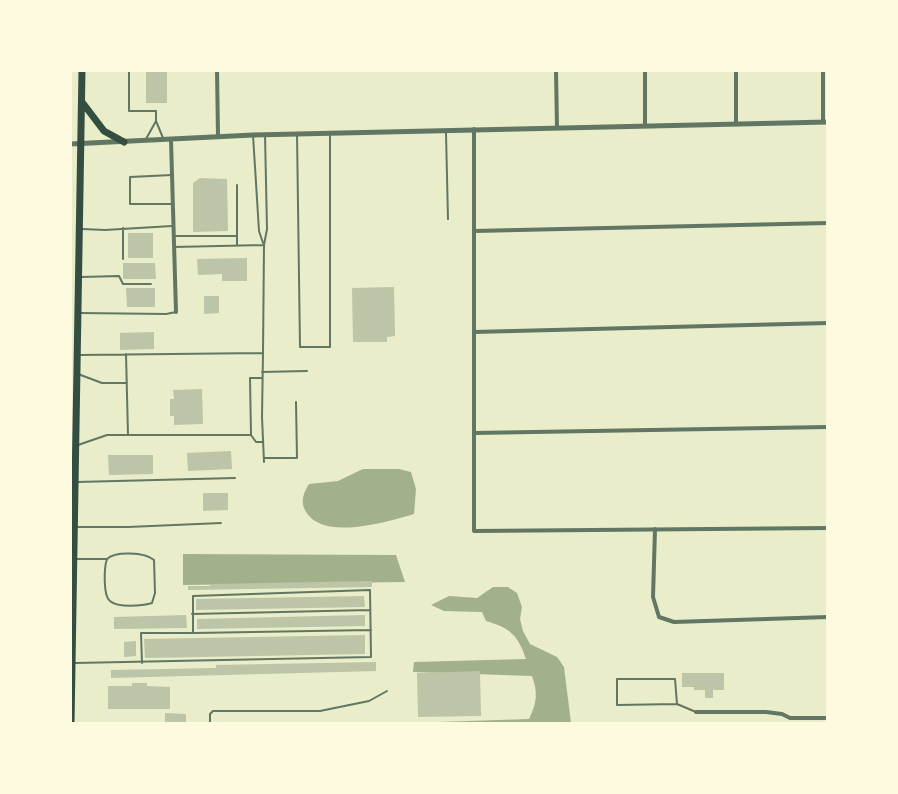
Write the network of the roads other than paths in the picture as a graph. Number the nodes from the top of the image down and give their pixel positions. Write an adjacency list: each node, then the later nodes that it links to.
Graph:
1 (82, 70): 8 (highway)
2 (129, 70): 9 (lane)
3 (217, 70): 20 (street)
4 (556, 70): 13 (street)
5 (645, 70): 12 (street)
6 (736, 70): 11 (street)
7 (823, 70): 10 (street)
8 (81, 101): 23 (highway); 25 (highway)
9 (156, 121): 21 (lane); 22 (lane)
10 (825, 122): 11 (street)
11 (736, 124): 12 (street)
12 (645, 127): 13 (street)
13 (557, 128): 14 (street)
14 (474, 129): 15 (street); 34 (street)
15 (446, 130): 16 (street); 29 (lane)
16 (330, 133): 17 (street); 17 (lane)
17 (297, 134): 19 (street)
18 (253, 135): 19 (street); 20 (street); 37 (lane)
19 (265, 135): 37 (lane)
20 (218, 136): 21 (street)
21 (168, 140): 22 (street); 26 (street)
22 (144, 141): 23 (street)
23 (124, 142): 25 (street)
24 (70, 144): 25 (street)
25 (81, 144): 32 (highway)
26 (172, 175): 28 (street); 28 (lane)
27 (237, 185): 36 (lane)
28 (173, 204): 31 (street)
29 (448, 219)
30 (828, 224): 34 (street)
31 (173, 226): 33 (lane); 35 (street)
32 (79, 228): 33 (lane); 41 (highway)
33 (123, 228): 40 (lane)
34 (474, 231): 46 (street)
35 (174, 236): 36 (lane); 39 (street)
36 (237, 236): 38 (lane)
37 (264, 245): 38 (lane); 47 (lane)
38 (237, 246): 39 (lane)
39 (174, 247): 43 (street)
40 (123, 259)
41 (78, 277): 42 (lane); 44 (highway)
42 (152, 284)
43 (176, 312): 44 (lane)
44 (78, 313): 49 (highway)
45 (828, 323): 46 (street)
46 (474, 332): 57 (street)
47 (263, 353): 48 (lane); 51 (lane)
48 (126, 354): 49 (lane); 54 (lane)
49 (77, 355): 52 (highway)
50 (307, 371): 51 (lane)
51 (262, 372): 53 (lane)
52 (76, 373): 54 (lane); 61 (highway)
53 (262, 378): 58 (lane); 60 (lane)
54 (128, 383): 59 (lane)
55 (296, 402): 62 (lane)
56 (828, 427): 57 (street)
57 (474, 433): 71 (street)
58 (251, 435): 59 (lane); 60 (lane)
59 (128, 436): 61 (lane)
60 (263, 442): 62 (lane)
61 (75, 446): 65 (highway)
62 (264, 458): 63 (lane)
63 (264, 462)
64 (235, 478): 65 (lane)
65 (74, 482): 67 (highway)
66 (70, 492): 67 (highway)
67 (74, 509): 69 (highway)
68 (221, 523): 69 (lane)
69 (74, 527): 72 (highway)
70 (828, 528): 71 (street)
71 (655, 529): 76 (street)
72 (73, 559): 73 (lane); 79 (highway)
73 (107, 559): 73 (lane)
74 (370, 610): 75 (lane); 75 (lane); 77 (lane)
75 (192, 614): 78 (lane)
76 (828, 617)
77 (371, 630): 78 (lane); 80 (lane)
78 (193, 633): 80 (lane)
79 (71, 662): 80 (lane); 86 (highway)
80 (142, 663)
81 (387, 691): 87 (lane)
82 (677, 704): 82 (lane); 83 (lane)
83 (696, 712): 84 (street)
84 (790, 718): 85 (street); 88 (lane)
85 (828, 718)
86 (71, 723)
87 (210, 723)
88 (790, 723)

